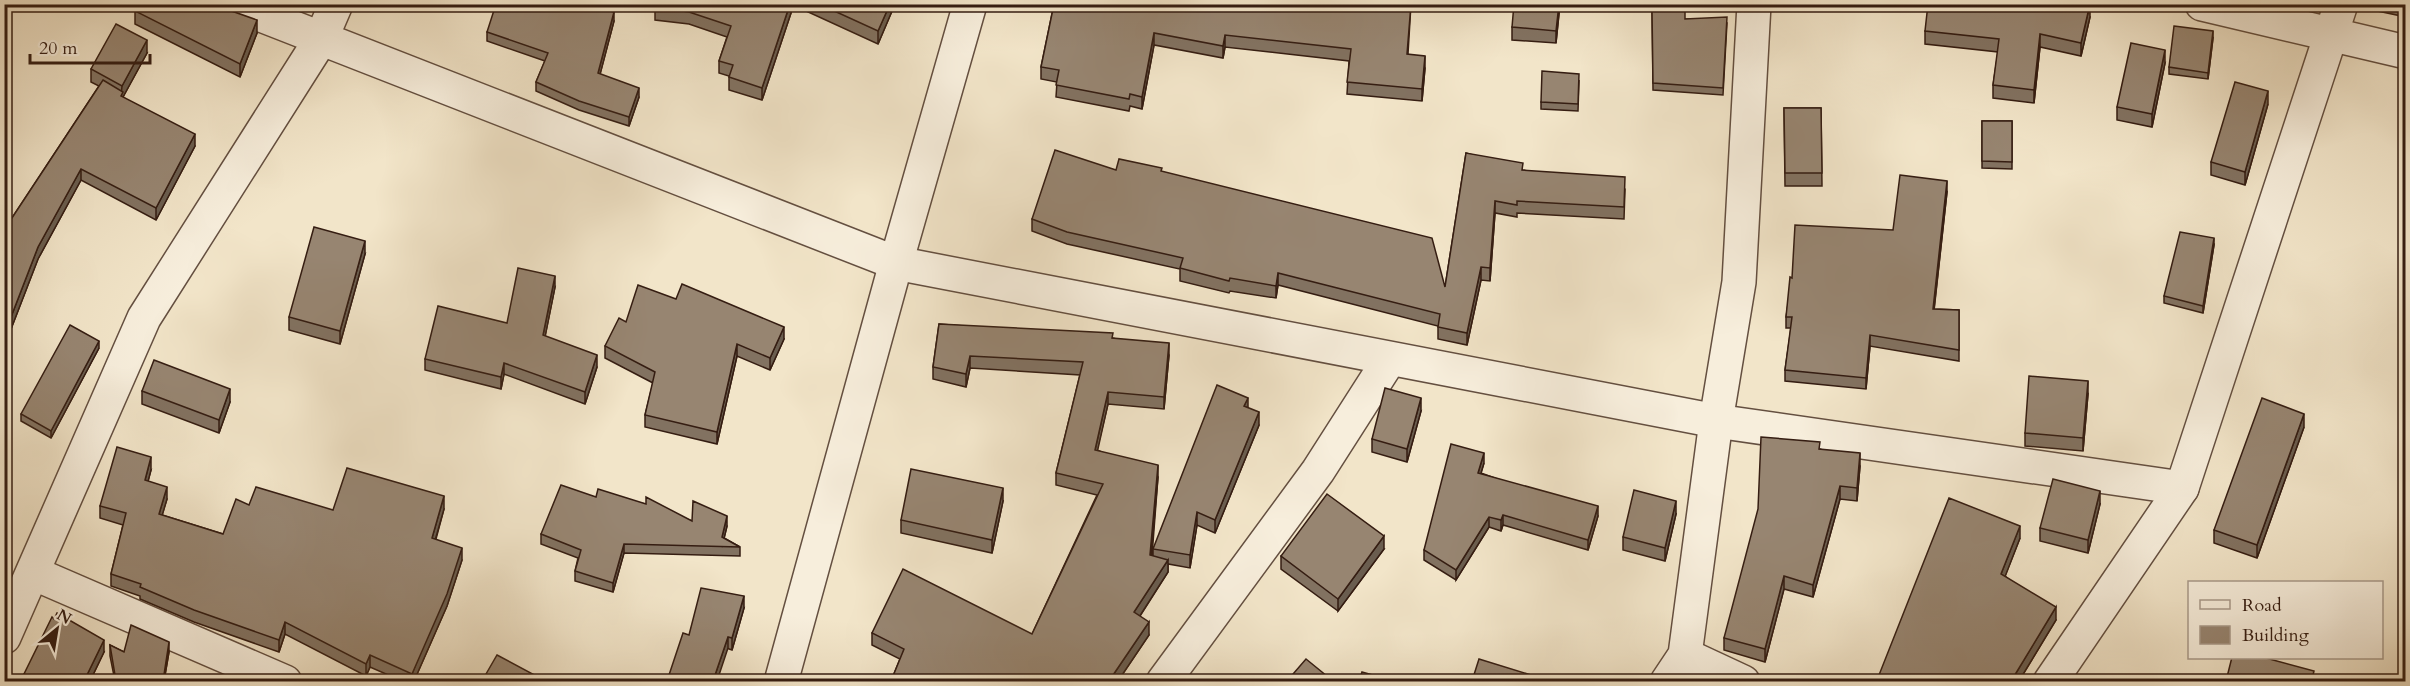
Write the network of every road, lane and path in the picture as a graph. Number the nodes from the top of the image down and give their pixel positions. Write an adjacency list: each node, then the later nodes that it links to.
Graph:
1 (233, 4): 8 (street)
2 (336, 4): 8 (street)
3 (970, 4): 10 (street)
4 (1754, 4): 12 (street)
5 (2202, 4): 7 (street)
6 (2341, 4): 7 (street)
7 (2333, 36): 9 (street); 13 (street)
8 (321, 39): 10 (street); 14 (street)
9 (2406, 52)
10 (896, 263): 11 (street); 18 (street)
11 (1389, 360): 12 (street); 19 (street)
12 (1716, 421): 13 (street); 16 (street)
13 (2182, 488): 22 (street)
14 (33, 573): 15 (street); 17 (street)
15 (4, 637)
16 (1685, 655): 20 (street); 21 (street)
17 (285, 681)
18 (781, 681)
19 (1163, 681)
20 (1667, 681)
21 (1743, 681)
22 (2050, 681)

